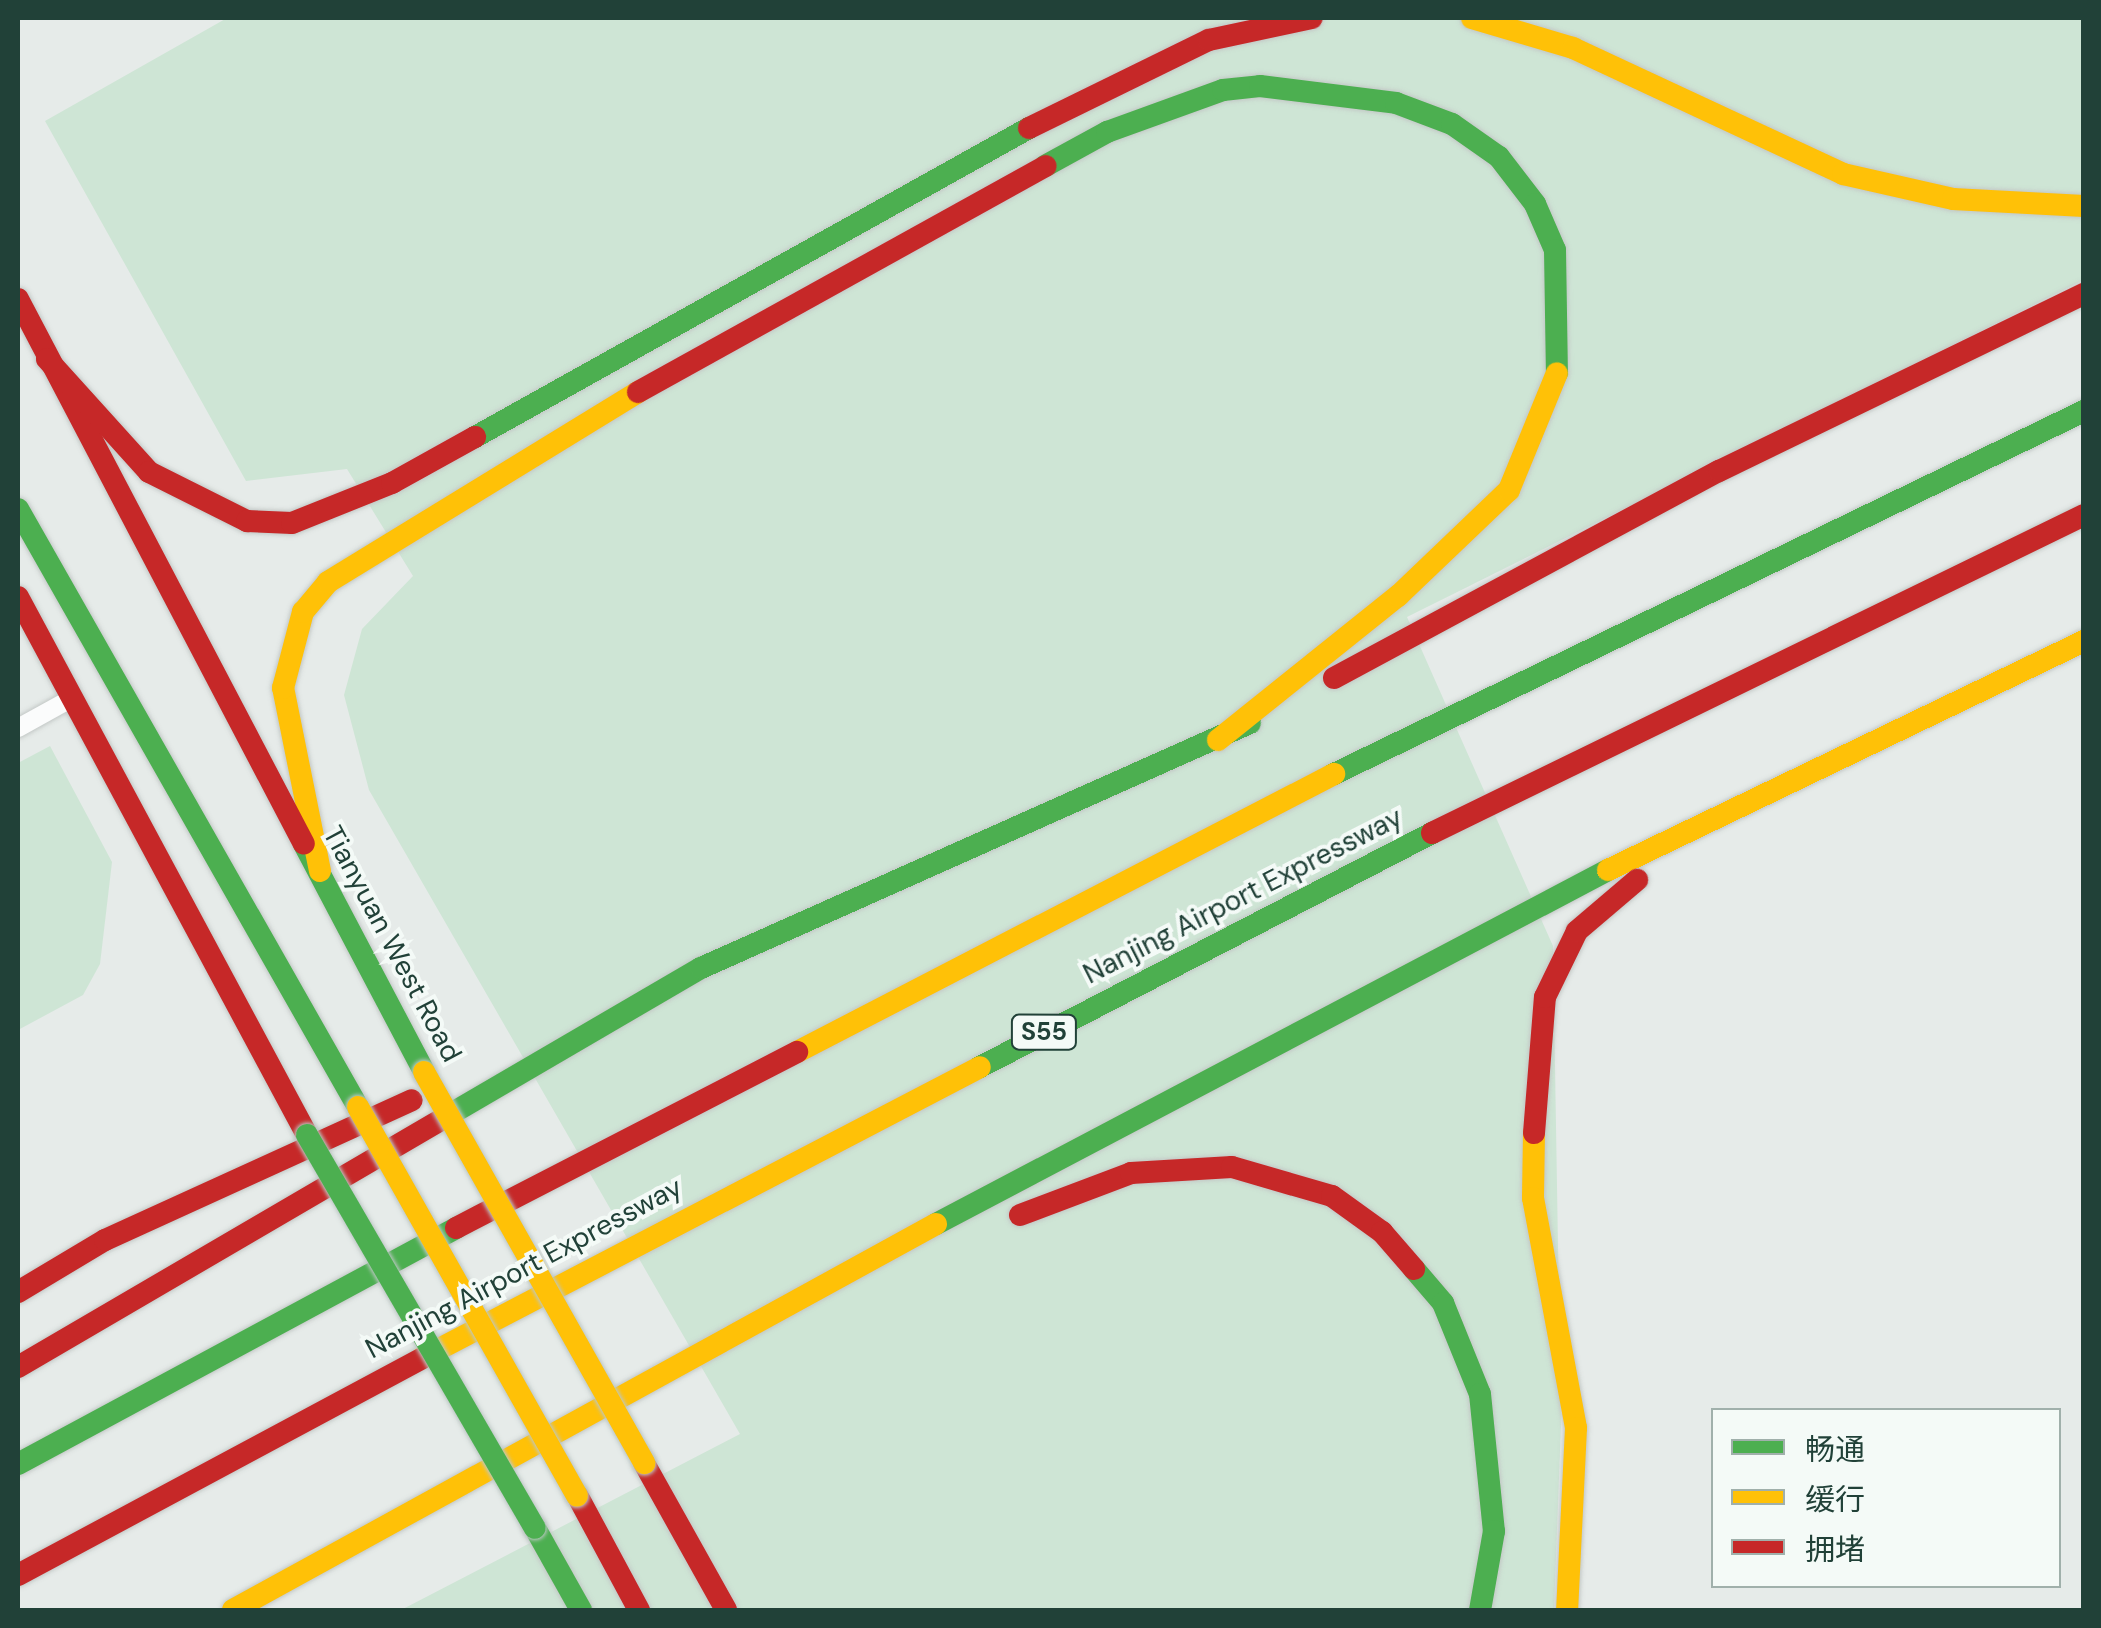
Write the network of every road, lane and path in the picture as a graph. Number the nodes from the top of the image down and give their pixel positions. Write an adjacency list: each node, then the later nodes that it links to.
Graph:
1 (1312, 18): 6 (main road)
2 (1472, 18): 3 (main road)
3 (2084, 206)
4 (2084, 294): 15 (main road)
5 (18, 300): 6 (main road, Tianyuan West Road)
6 (47, 358): 16 (main road, Tianyuan West Road)
7 (2084, 411): 23 (main road)
8 (18, 509): 27 (main road, bridge)
9 (2084, 515): 24 (main road, Nanjing Airport Expressway / S55)
10 (18, 597): 12 (main road)
11 (2084, 641): 13 (main road)
12 (72, 698): 14 (lane); 26 (main road, bridge)
13 (1930, 717): 21 (main road); 30 (main road)
14 (18, 728)
15 (1218, 740): 16 (main road); 17 (main road)
16 (320, 871): 28 (main road, Tianyuan West Road, bridge)
17 (701, 968): 20 (main road); 22 (main road)
18 (990, 1228): 29 (main road)
19 (958, 1242): 21 (main road)
20 (18, 1292)
21 (738, 1335): 25 (main road)
22 (18, 1367)
23 (18, 1464)
24 (18, 1575)
25 (233, 1610)
26 (581, 1610)
27 (639, 1610)
28 (726, 1610)
29 (1480, 1610)
30 (1567, 1610)

